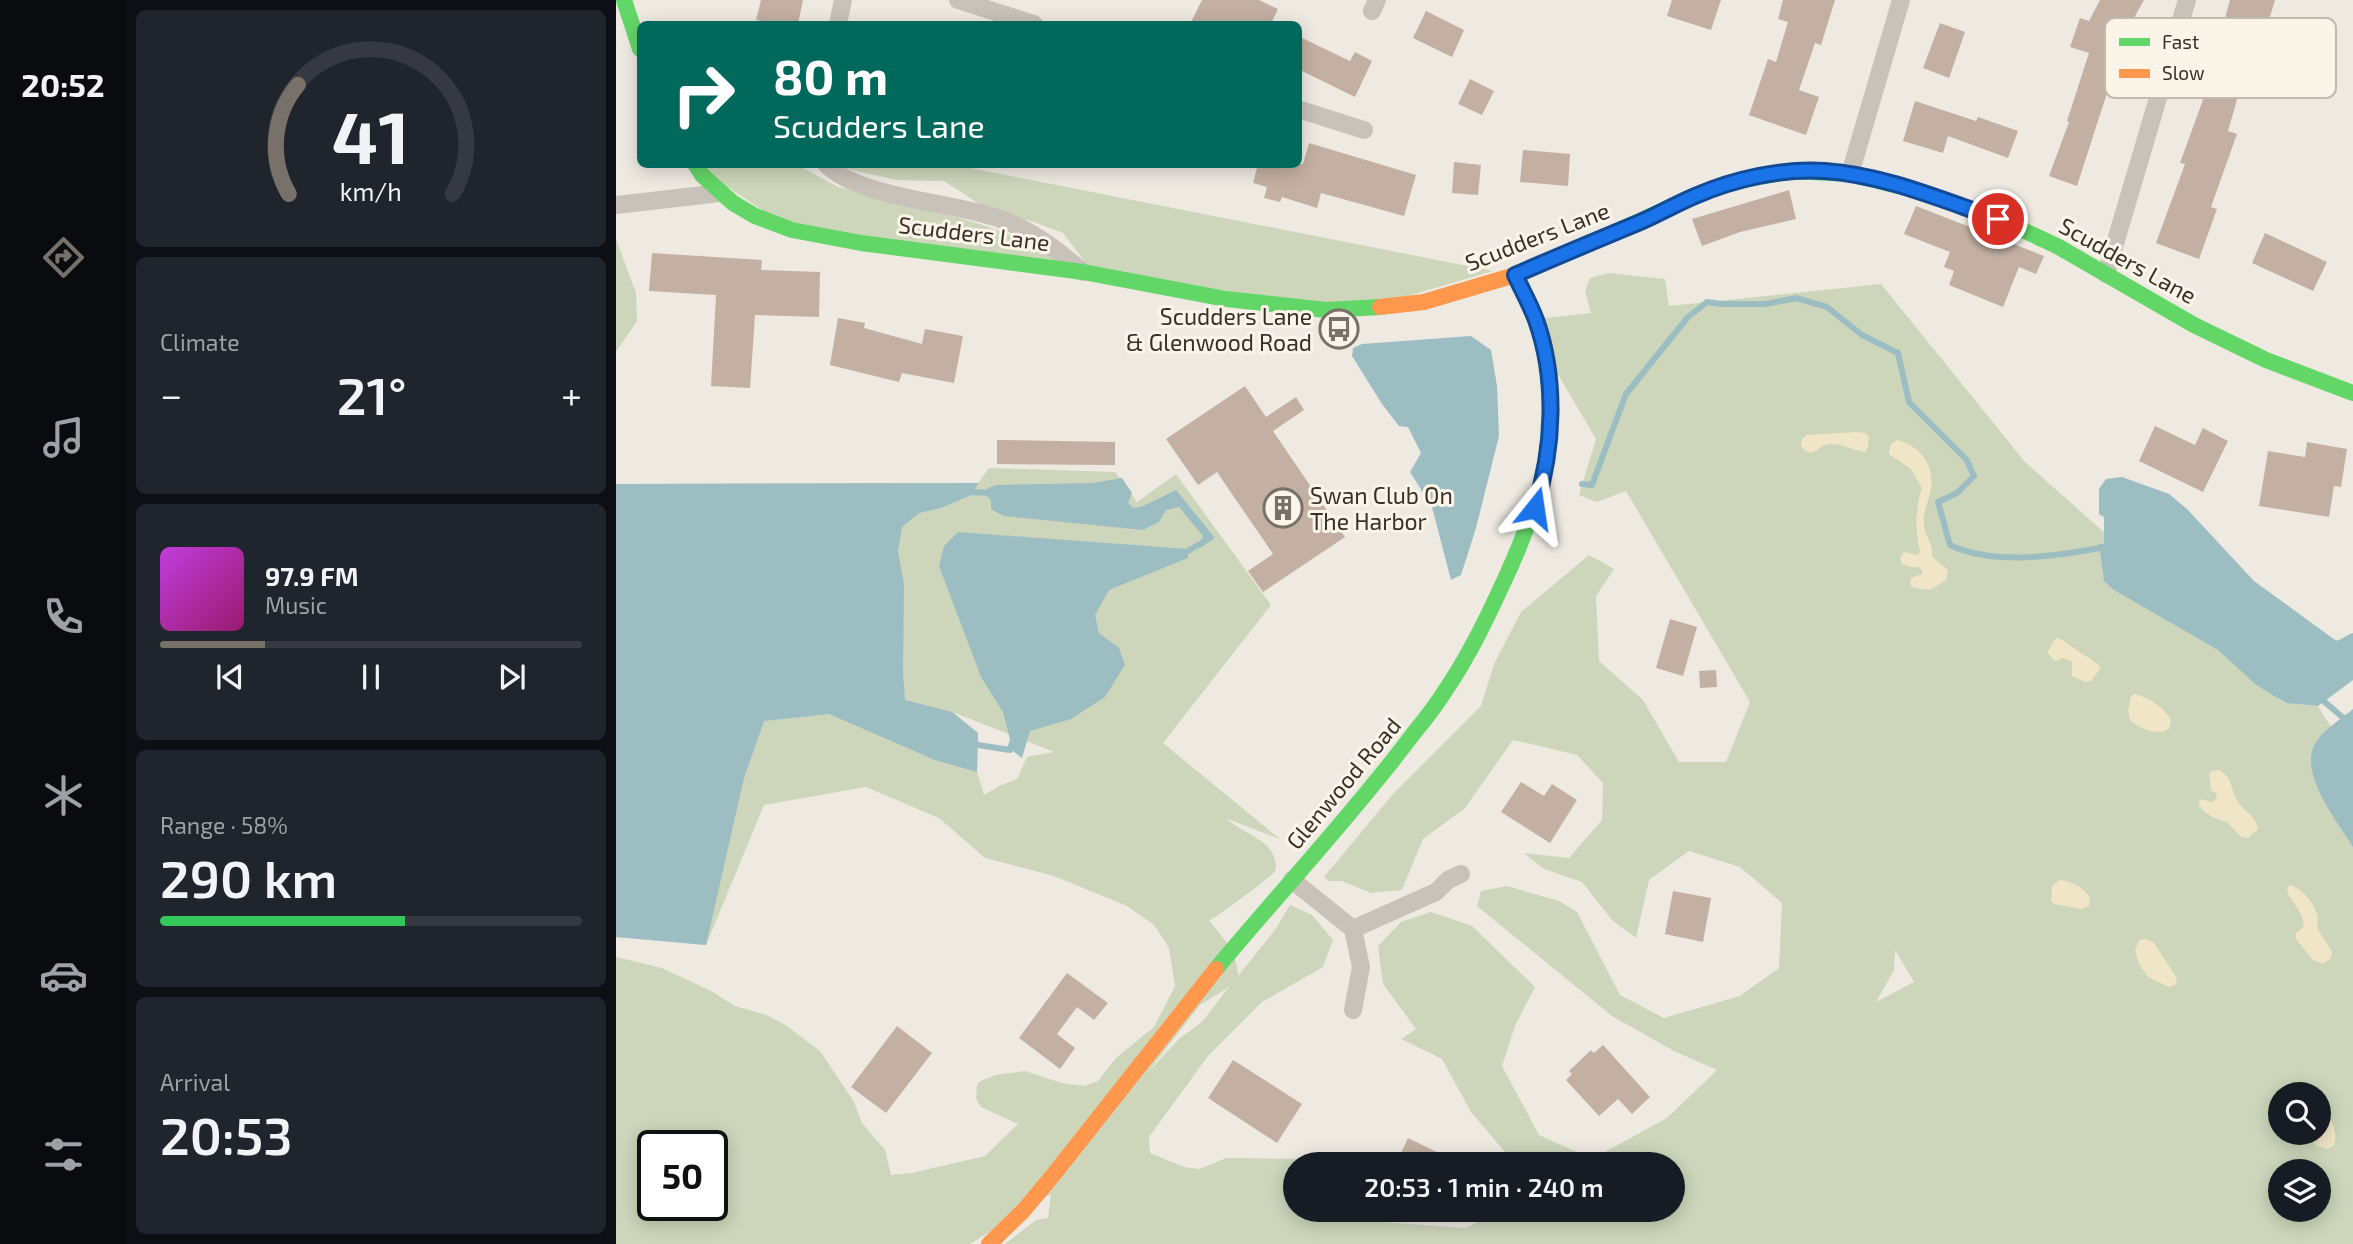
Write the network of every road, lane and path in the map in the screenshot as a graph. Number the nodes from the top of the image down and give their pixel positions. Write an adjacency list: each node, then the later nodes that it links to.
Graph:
1 (624, 0): 9 (main road)
2 (843, 0): 7 (street)
3 (957, 0): 8 (street)
4 (1901, 0): 15 (street)
5 (2187, 0): 6 (street)
6 (2182, 18)
7 (839, 21)
8 (1024, 21)
9 (637, 40)
10 (2158, 98): 19 (street)
11 (1302, 110): 12 (street)
12 (1364, 130)
13 (699, 168): 16 (main road, Scudders Lane)
14 (832, 168): 18 (street)
15 (1850, 174): 19 (main road, Scudders Lane); 20 (main road, Scudders Lane)
16 (720, 192): 17 (street); 18 (main road, Scudders Lane)
17 (616, 205)
18 (1083, 272): 20 (main road, Scudders Lane)
19 (2106, 274): 21 (main road, Scudders Lane)
20 (1515, 275): 23 (main road, Glenwood Road)
21 (2353, 393)
22 (1461, 874): 24 (street)
23 (1292, 880): 24 (street); 26 (main road, Glenwood Road)
24 (1353, 929): 25 (street)
25 (1353, 1010)
26 (989, 1244)

